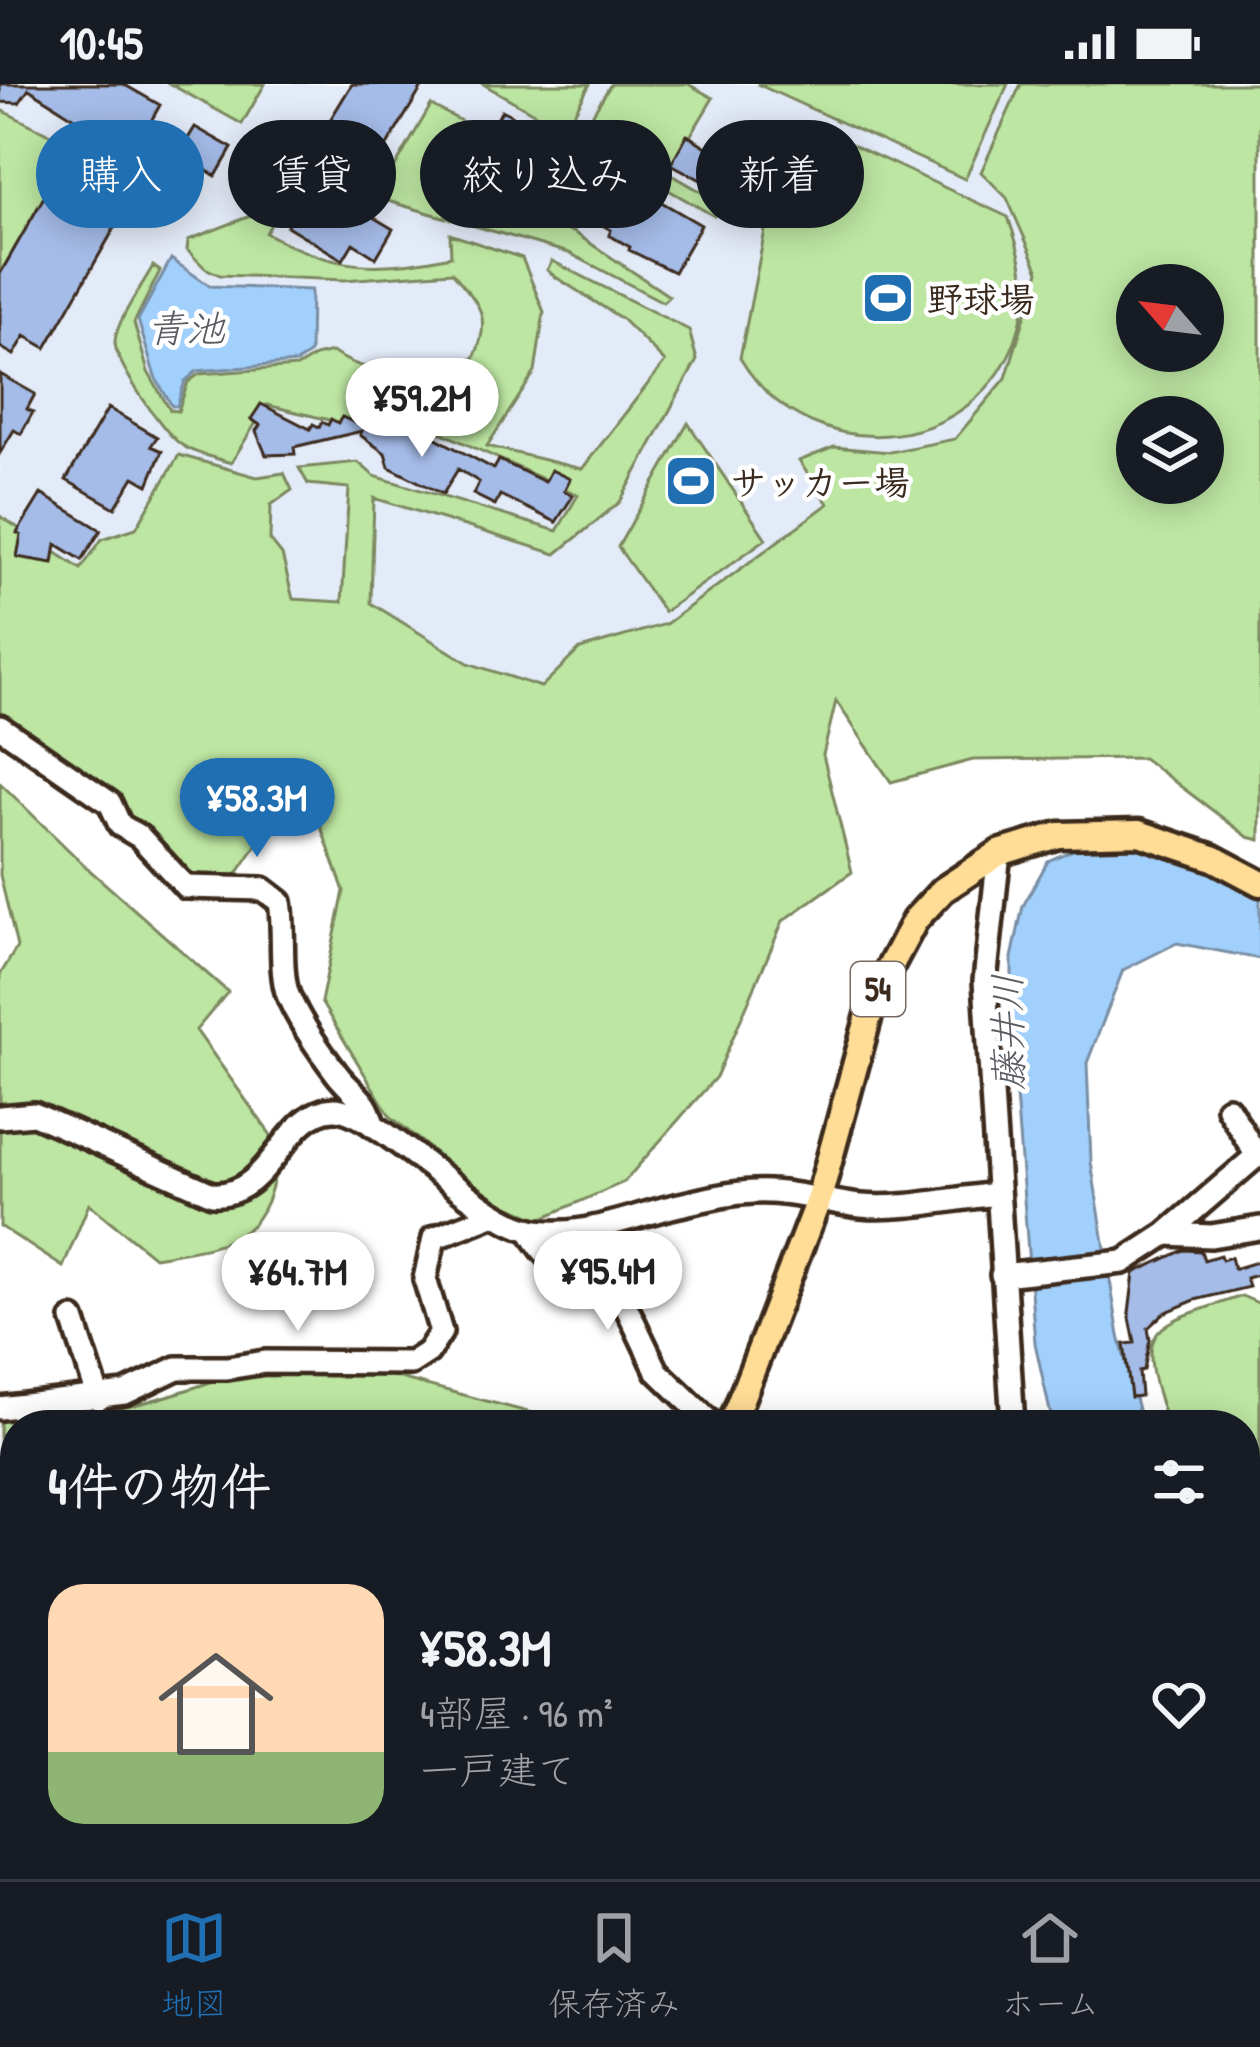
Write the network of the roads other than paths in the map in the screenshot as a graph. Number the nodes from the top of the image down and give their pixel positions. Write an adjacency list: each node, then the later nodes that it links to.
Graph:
1 (0, 727): 6 (street)
2 (999, 854): 3 (main road, 54); 8 (street); 9 (main road, 54)
3 (1260, 883)
4 (1228, 1108): 7 (street)
5 (0, 1117): 6 (street)
6 (373, 1126): 10 (street)
7 (1258, 1155): 13 (street)
8 (998, 1194): 9 (street); 14 (street)
9 (819, 1198): 12 (street); 19 (main road, 54)
10 (494, 1214): 12 (street); 16 (street)
11 (1260, 1228): 13 (street)
12 (529, 1229): 18 (street)
13 (1166, 1234): 14 (street)
14 (1008, 1274): 20 (street)
15 (73, 1319): 16 (street)
16 (99, 1399): 17 (street)
17 (0, 1408)
18 (697, 1410)
19 (737, 1410)
20 (1013, 1410)

